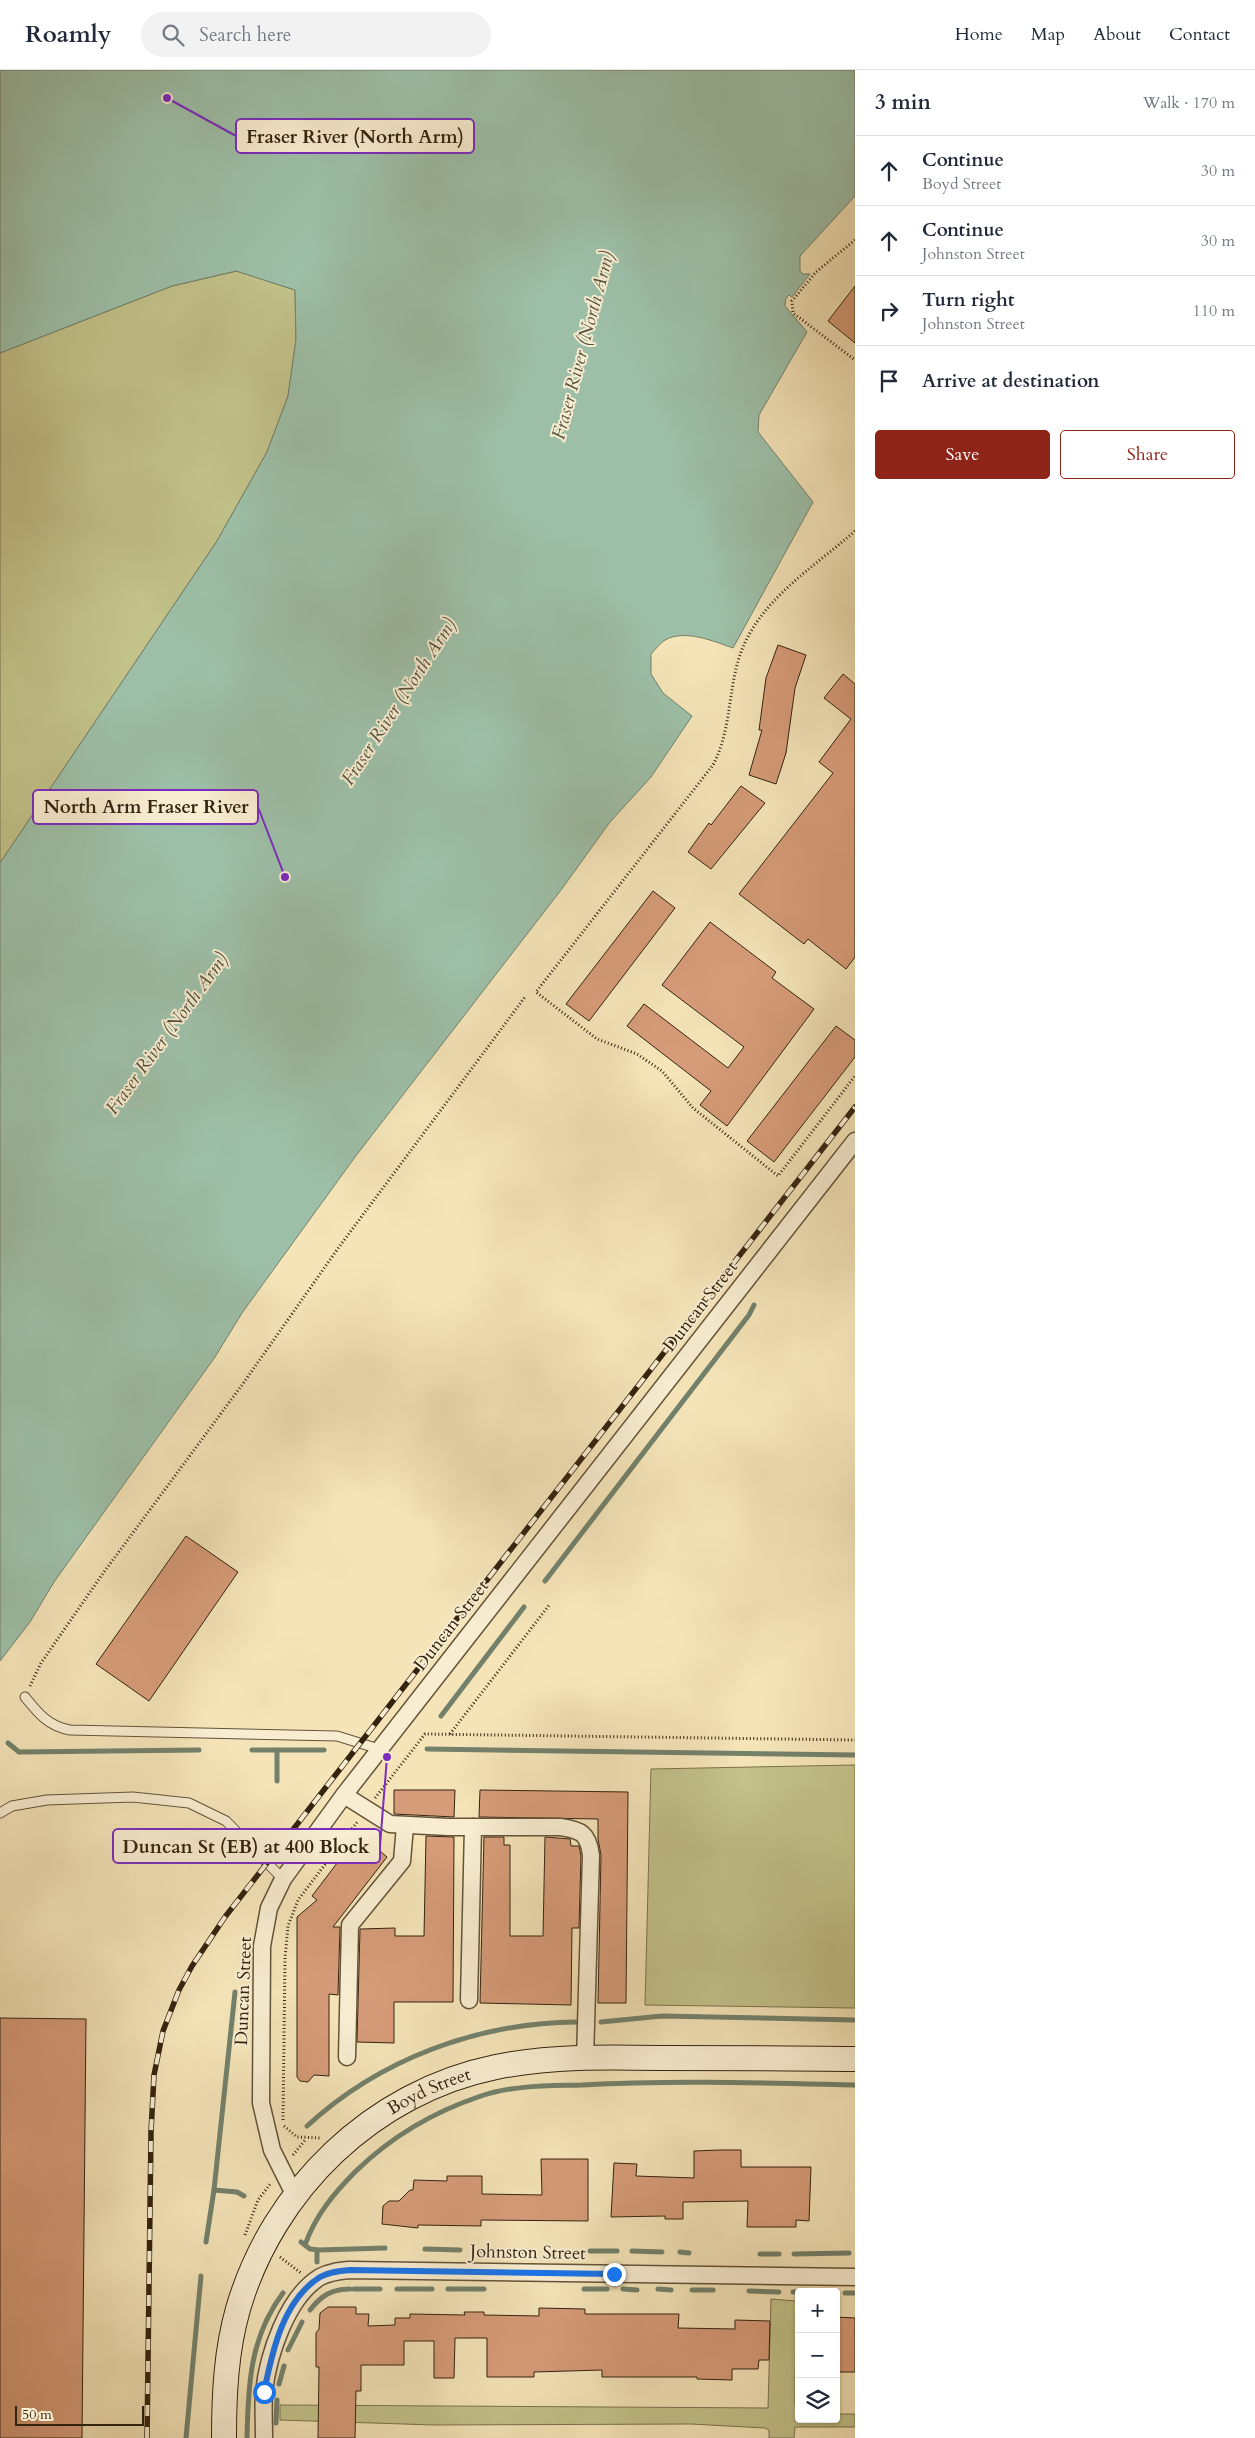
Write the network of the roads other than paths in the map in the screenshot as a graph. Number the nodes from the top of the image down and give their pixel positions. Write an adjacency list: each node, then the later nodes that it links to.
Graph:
1 (854, 1146): 3 (street, Duncan Street)
2 (26, 1696): 3 (lane)
3 (379, 1749): 4 (street, Duncan Street)
4 (344, 1795): 6 (street); 8 (street, Duncan Street)
5 (0, 1813): 8 (lane)
6 (405, 1826): 7 (street); 10 (street)
7 (473, 1827): 9 (street); 11 (street)
8 (283, 1879): 13 (street, Duncan Street)
9 (469, 2000)
10 (347, 2057)
11 (585, 2059): 12 (main road, Boyd Street); 13 (main road, Boyd Street)
12 (855, 2059)
13 (295, 2196): 15 (main road, Boyd Street)
14 (855, 2276): 16 (street, Johnston Street)
15 (224, 2438)
16 (264, 2438)

